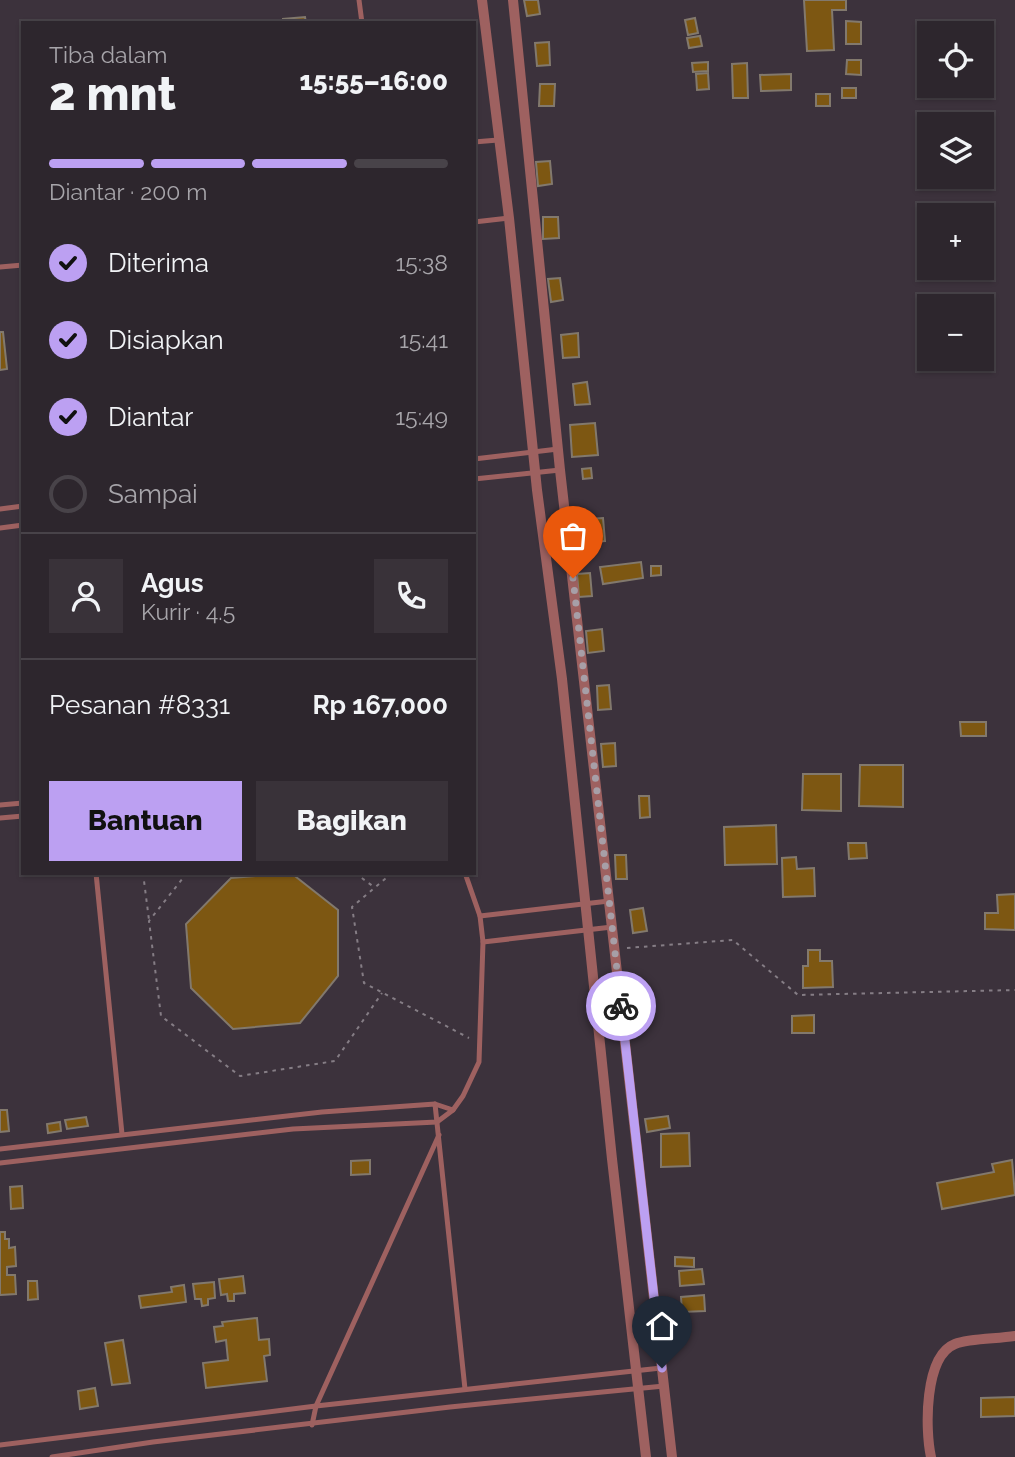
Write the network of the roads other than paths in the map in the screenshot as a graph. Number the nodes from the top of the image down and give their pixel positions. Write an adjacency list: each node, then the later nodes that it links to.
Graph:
1 (359, 0): 4 (lane)
2 (482, 0): 5 (street)
3 (513, 0): 11 (street)
4 (362, 21)
5 (498, 140): 6 (lane); 7 (street)
6 (476, 142)
7 (509, 218): 8 (lane); 12 (street)
8 (476, 222)
9 (21, 265): 10 (lane)
10 (0, 267)
11 (558, 449): 12 (lane); 14 (street)
12 (534, 452): 13 (lane); 15 (street)
13 (476, 459)
14 (560, 470): 15 (lane); 27 (street)
15 (536, 472): 16 (lane); 28 (street)
16 (476, 479)
17 (21, 506): 18 (lane)
18 (0, 509)
19 (21, 526): 20 (lane)
20 (0, 528)
21 (21, 803): 22 (lane)
22 (0, 805)
23 (21, 816): 24 (lane)
24 (0, 818)
25 (96, 875): 36 (lane)
26 (466, 875): 29 (lane)
27 (609, 901): 28 (lane); 30 (street)
28 (586, 903): 29 (lane); 31 (street)
29 (480, 916): 32 (lane)
30 (612, 928): 31 (lane); 41 (street)
31 (589, 930): 32 (lane); 42 (street)
32 (483, 942): 34 (lane)
33 (435, 1104): 34 (lane); 35 (lane); 36 (lane)
34 (453, 1110): 35 (lane)
35 (437, 1122): 37 (lane); 39 (lane)
36 (122, 1134): 38 (lane)
37 (439, 1135): 45 (lane); 46 (lane)
38 (0, 1149)
39 (0, 1163)
40 (1015, 1336): 52 (street)
41 (662, 1368): 42 (lane); 43 (street)
42 (638, 1370): 44 (street); 45 (lane)
43 (664, 1386): 44 (lane); 51 (street)
44 (639, 1388): 47 (lane); 50 (street)
45 (465, 1389): 46 (lane)
46 (316, 1405): 47 (lane); 48 (lane)
47 (312, 1425): 49 (lane)
48 (0, 1445)
49 (52, 1457)
50 (646, 1457)
51 (672, 1457)
52 (931, 1457)

